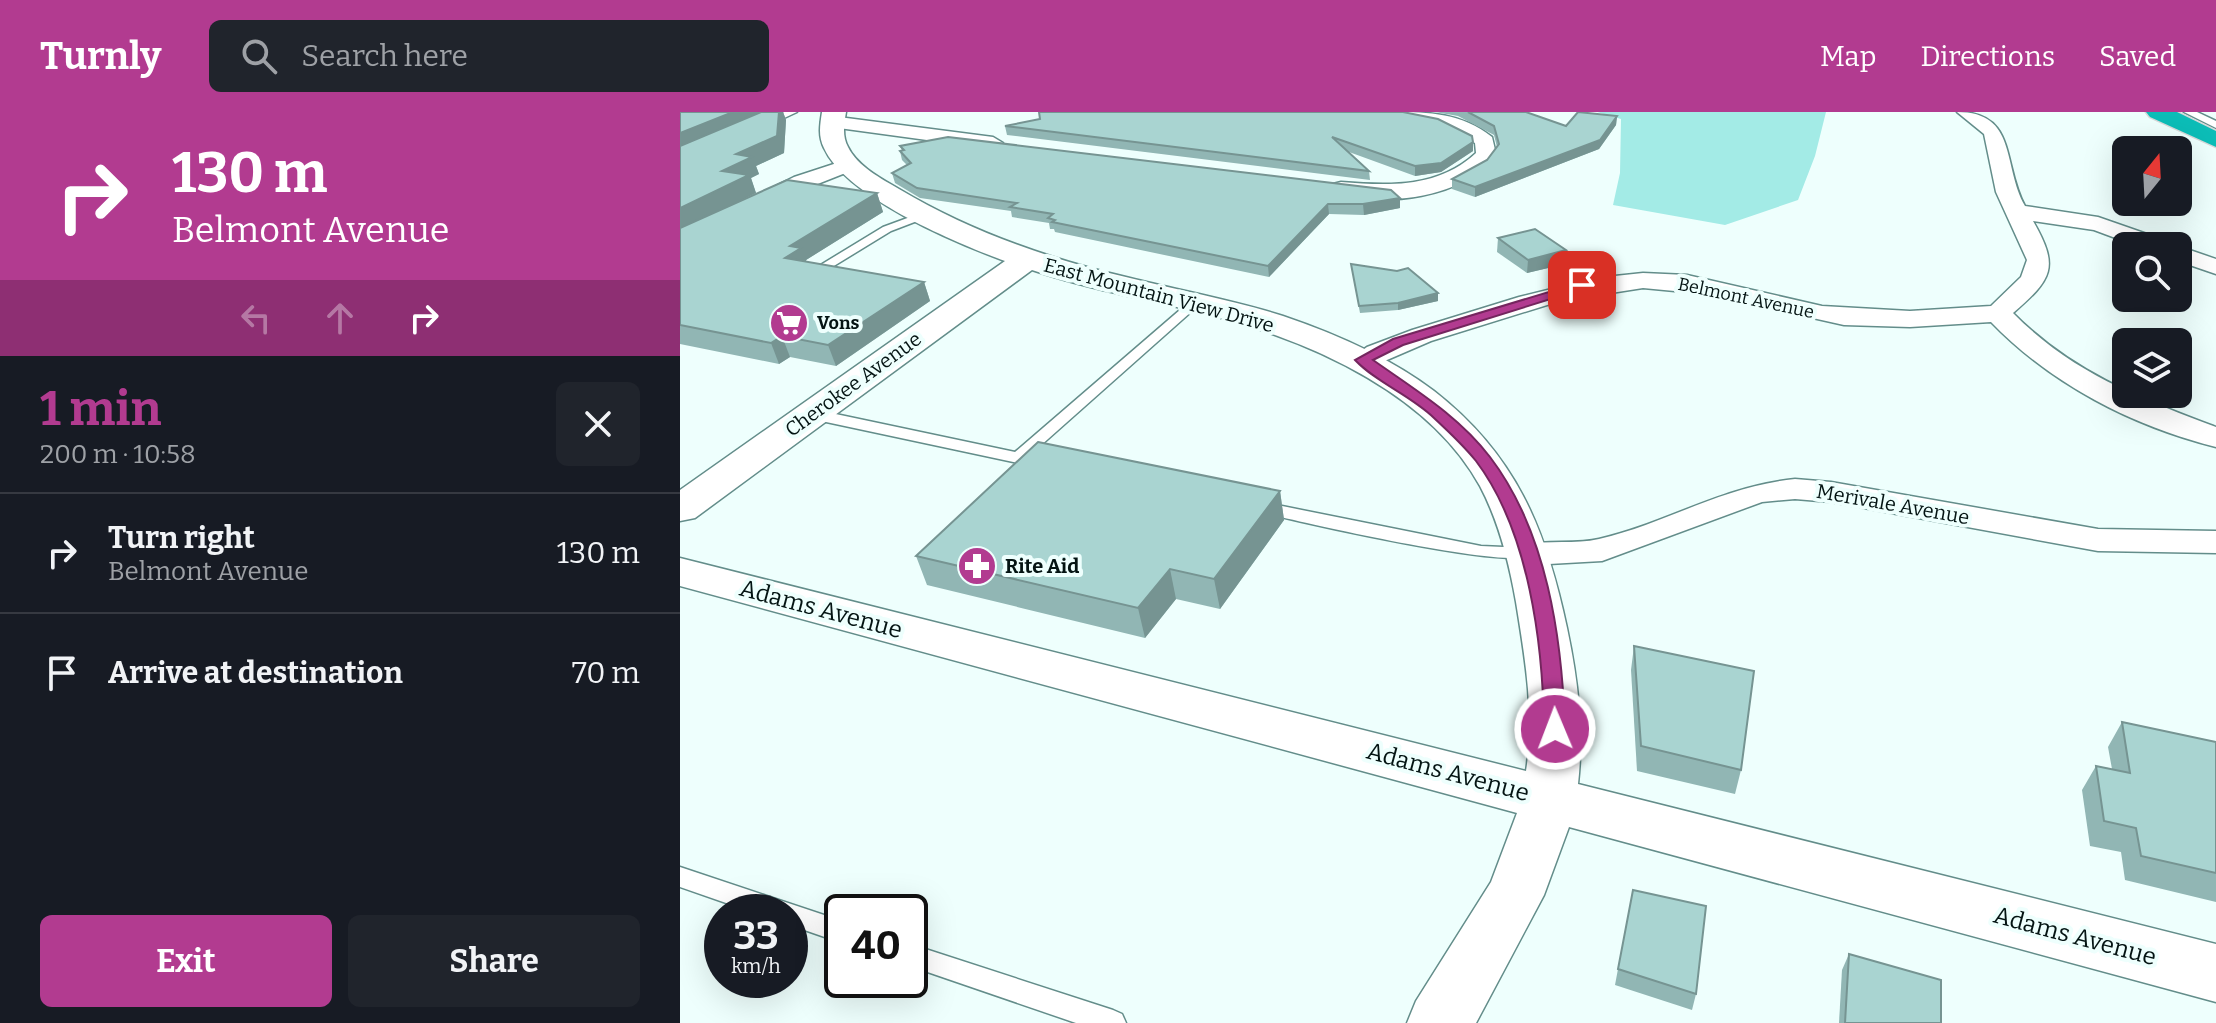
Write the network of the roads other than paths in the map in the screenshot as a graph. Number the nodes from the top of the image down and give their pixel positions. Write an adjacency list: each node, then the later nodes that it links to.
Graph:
1 (792, 112): 10 (lane)
2 (1402, 112): 14 (street)
3 (1966, 112): 15 (street)
4 (2158, 112): 11 (highway)
5 (2189, 112): 9 (lane)
6 (2208, 112): 7 (lane)
7 (2216, 116)
8 (833, 117): 12 (street); 13 (street)
9 (2216, 125)
10 (750, 130)
11 (2216, 140)
12 (1017, 147)
13 (846, 166): 16 (street, East Mountain View Drive); 18 (street)
14 (1327, 187)
15 (2018, 212): 17 (street); 24 (street)
16 (921, 216): 20 (street, East Mountain View Drive); 22 (lane)
17 (2120, 232)
18 (680, 243)
19 (2192, 258): 21 (street)
20 (1027, 260): 23 (street, East Mountain View Drive); 26 (street, Cherokee Avenue)
21 (2216, 267)
22 (820, 269)
23 (1195, 301): 25 (street, East Mountain View Drive); 28 (lane)
24 (1998, 313): 25 (street, Belmont Avenue); 27 (street)
25 (1363, 360): 33 (street, East Mountain View Drive)
26 (812, 414): 28 (lane); 31 (street, Cherokee Avenue)
27 (2216, 438)
28 (1018, 458): 29 (lane)
29 (1064, 467)
30 (1249, 505): 33 (lane)
31 (680, 509)
32 (2216, 542): 33 (street, Merivale Avenue)
33 (1531, 554): 35 (street, East Mountain View Drive)
34 (680, 572): 35 (street, Adams Avenue)
35 (1549, 799): 39 (street, Adams Avenue); 41 (street, East Mountain View Drive)
36 (680, 877): 37 (lane)
37 (730, 894)
38 (928, 961): 40 (lane)
39 (2216, 973)
40 (1113, 1023)
41 (1439, 1023)

